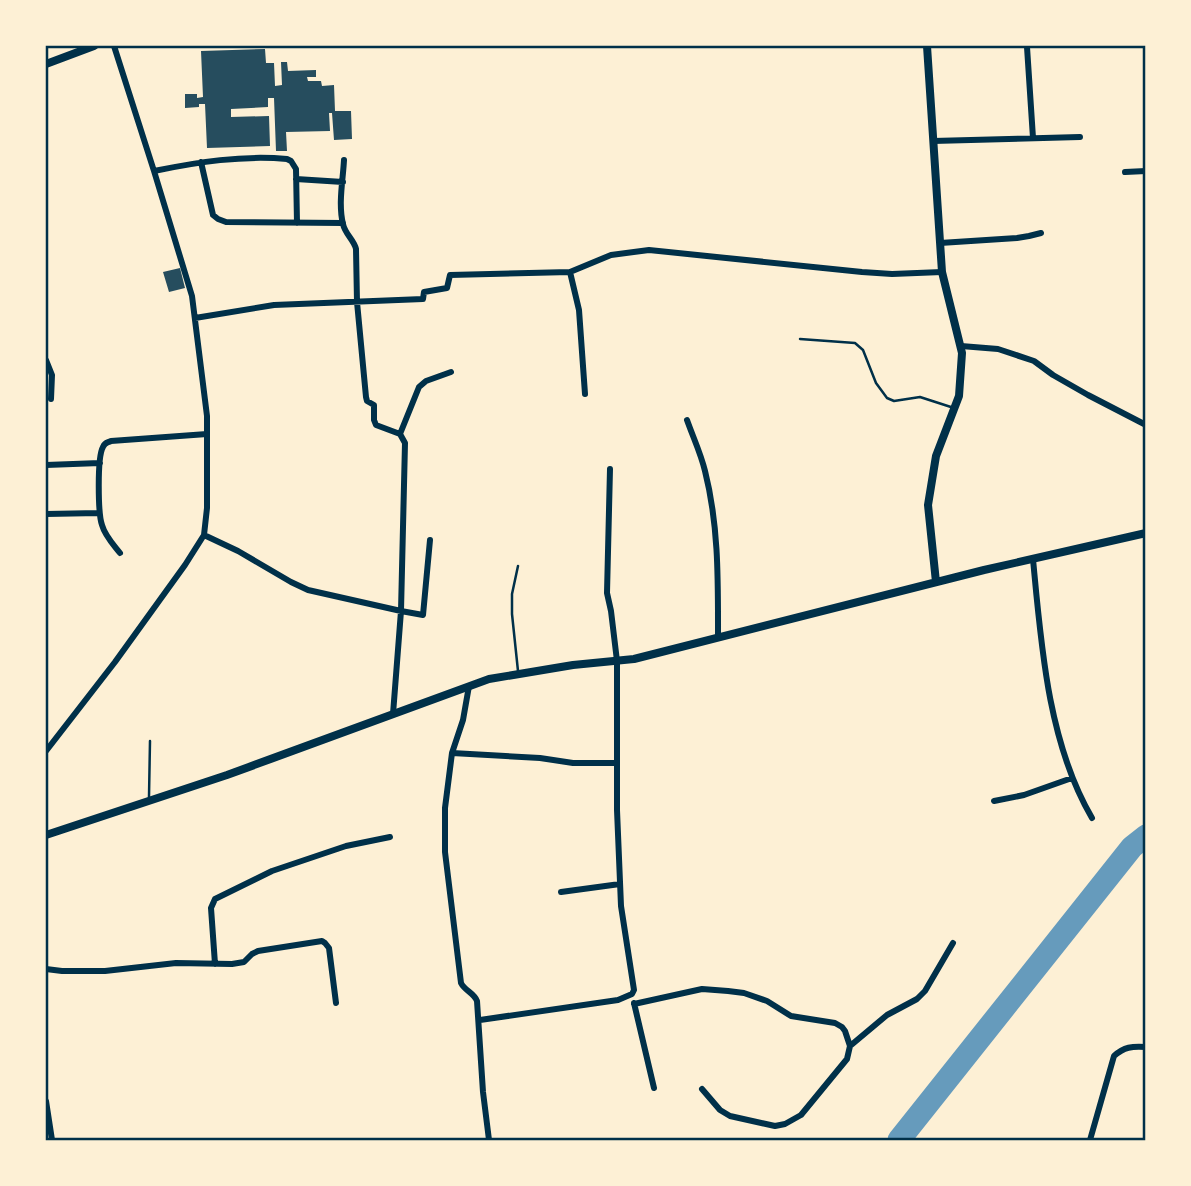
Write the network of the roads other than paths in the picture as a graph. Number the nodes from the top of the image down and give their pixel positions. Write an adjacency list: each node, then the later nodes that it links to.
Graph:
1 (94, 46): 5 (street)
2 (114, 46): 11 (street)
3 (927, 46): 8 (street)
4 (1027, 47): 7 (street)
5 (46, 64)
6 (1080, 137): 7 (street)
7 (1033, 138): 8 (street)
8 (933, 141): 19 (street)
9 (344, 160): 15 (street)
10 (201, 162): 11 (street); 14 (street); 16 (street)
11 (154, 171): 23 (street)
12 (1146, 171): 13 (street)
13 (1125, 172)
14 (296, 179): 15 (street); 16 (street)
15 (343, 182): 17 (street)
16 (297, 223): 17 (street)
17 (343, 223): 22 (street)
18 (1041, 233): 19 (street)
19 (940, 243): 21 (street)
20 (570, 272): 21 (street); 22 (street); 28 (street)
21 (942, 272): 25 (street)
22 (357, 302): 23 (street); 34 (street)
23 (195, 318): 33 (street)
24 (800, 339): 30 (lane)
25 (961, 346): 30 (street); 32 (street)
26 (46, 360): 29 (street)
27 (451, 372): 34 (street)
28 (585, 394)
29 (51, 399)
30 (954, 408): 46 (street)
31 (687, 420): 48 (street)
32 (1146, 425)
33 (207, 434): 35 (street); 41 (street)
34 (400, 434): 47 (street)
35 (100, 463): 36 (street); 38 (street)
36 (46, 465)
37 (610, 469): 49 (street)
38 (99, 513): 39 (street); 43 (street)
39 (46, 514)
40 (1146, 533): 44 (street)
41 (204, 536): 47 (street); 54 (street)
42 (430, 540): 47 (street)
43 (120, 553)
44 (1033, 559): 46 (street); 57 (street)
45 (518, 566): 50 (lane)
46 (936, 582): 48 (street)
47 (401, 611): 52 (street)
48 (718, 638): 49 (street)
49 (617, 661): 50 (street); 56 (street)
50 (518, 674): 51 (street)
51 (469, 686): 52 (street); 55 (street)
52 (393, 714): 58 (street)
53 (150, 741): 58 (lane)
54 (46, 751)
55 (452, 753): 56 (street); 71 (street)
56 (616, 763): 63 (street)
57 (1072, 778): 59 (street); 60 (street)
58 (149, 801): 61 (street)
59 (994, 801)
60 (1091, 818)
61 (46, 835)
62 (390, 837): 66 (street)
63 (620, 884): 64 (street); 68 (street)
64 (561, 892)
65 (953, 943): 72 (street)
66 (215, 964): 67 (street); 69 (street)
67 (46, 969)
68 (632, 994): 70 (street); 71 (street)
69 (336, 1003)
70 (634, 1004): 72 (street); 74 (street)
71 (480, 1020): 78 (street)
72 (850, 1046): 75 (street)
73 (1146, 1047): 79 (street)
74 (654, 1088)
75 (702, 1089)
76 (46, 1101): 77 (street)
77 (52, 1140)
78 (489, 1140)
79 (1090, 1140)

